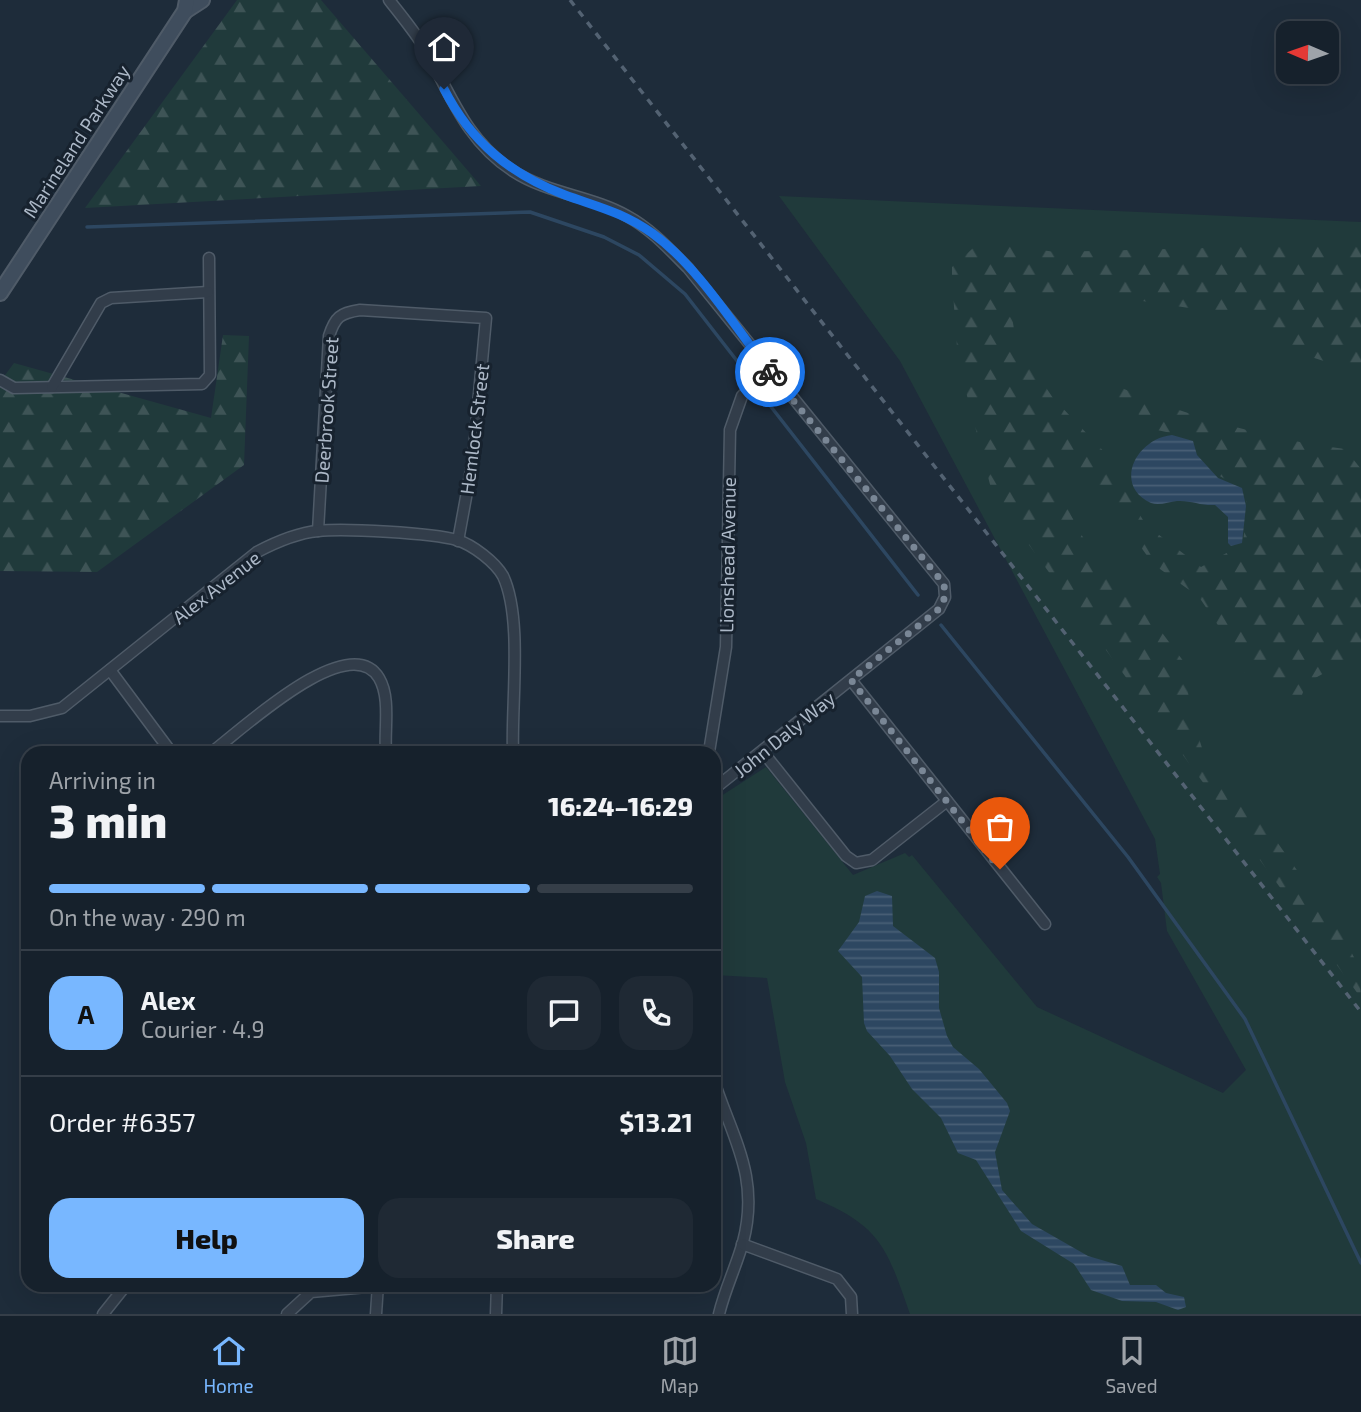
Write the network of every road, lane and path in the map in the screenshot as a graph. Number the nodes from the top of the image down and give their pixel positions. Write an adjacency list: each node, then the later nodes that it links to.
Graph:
1 (202, 0): 3 (main road, Marineland Parkway)
2 (389, 0): 8 (street)
3 (186, 6): 6 (main road, Marineland Parkway)
4 (209, 258): 5 (street)
5 (208, 292): 10 (street); 10 (street)
6 (0, 293)
7 (486, 318): 11 (street, Deerbrook Street); 12 (street, Hemlock Street)
8 (768, 369): 14 (street, John Daly Way); 20 (street, Lionshead Avenue)
9 (0, 380): 10 (street)
10 (52, 387)
11 (318, 531): 12 (street, Alex Avenue); 13 (street, Alex Avenue)
12 (458, 541): 19 (street)
13 (110, 670): 15 (street, Alex Avenue); 16 (street)
14 (851, 680): 21 (street, John Daly Way); 23 (street)
15 (0, 716)
16 (167, 746)
17 (220, 746): 18 (street)
18 (386, 746)
19 (513, 746)
20 (710, 746)
21 (763, 752): 22 (street, John Daly Way); 23 (street)
22 (721, 784)
23 (947, 801): 24 (street)
24 (1045, 924)
25 (721, 1098): 26 (street)
26 (743, 1244): 35 (street); 36 (street)
27 (121, 1292): 31 (street)
28 (311, 1292): 32 (street)
29 (378, 1292): 33 (street)
30 (496, 1292): 34 (street)
31 (103, 1314)
32 (287, 1314)
33 (376, 1314)
34 (496, 1314)
35 (719, 1314)
36 (852, 1314)

